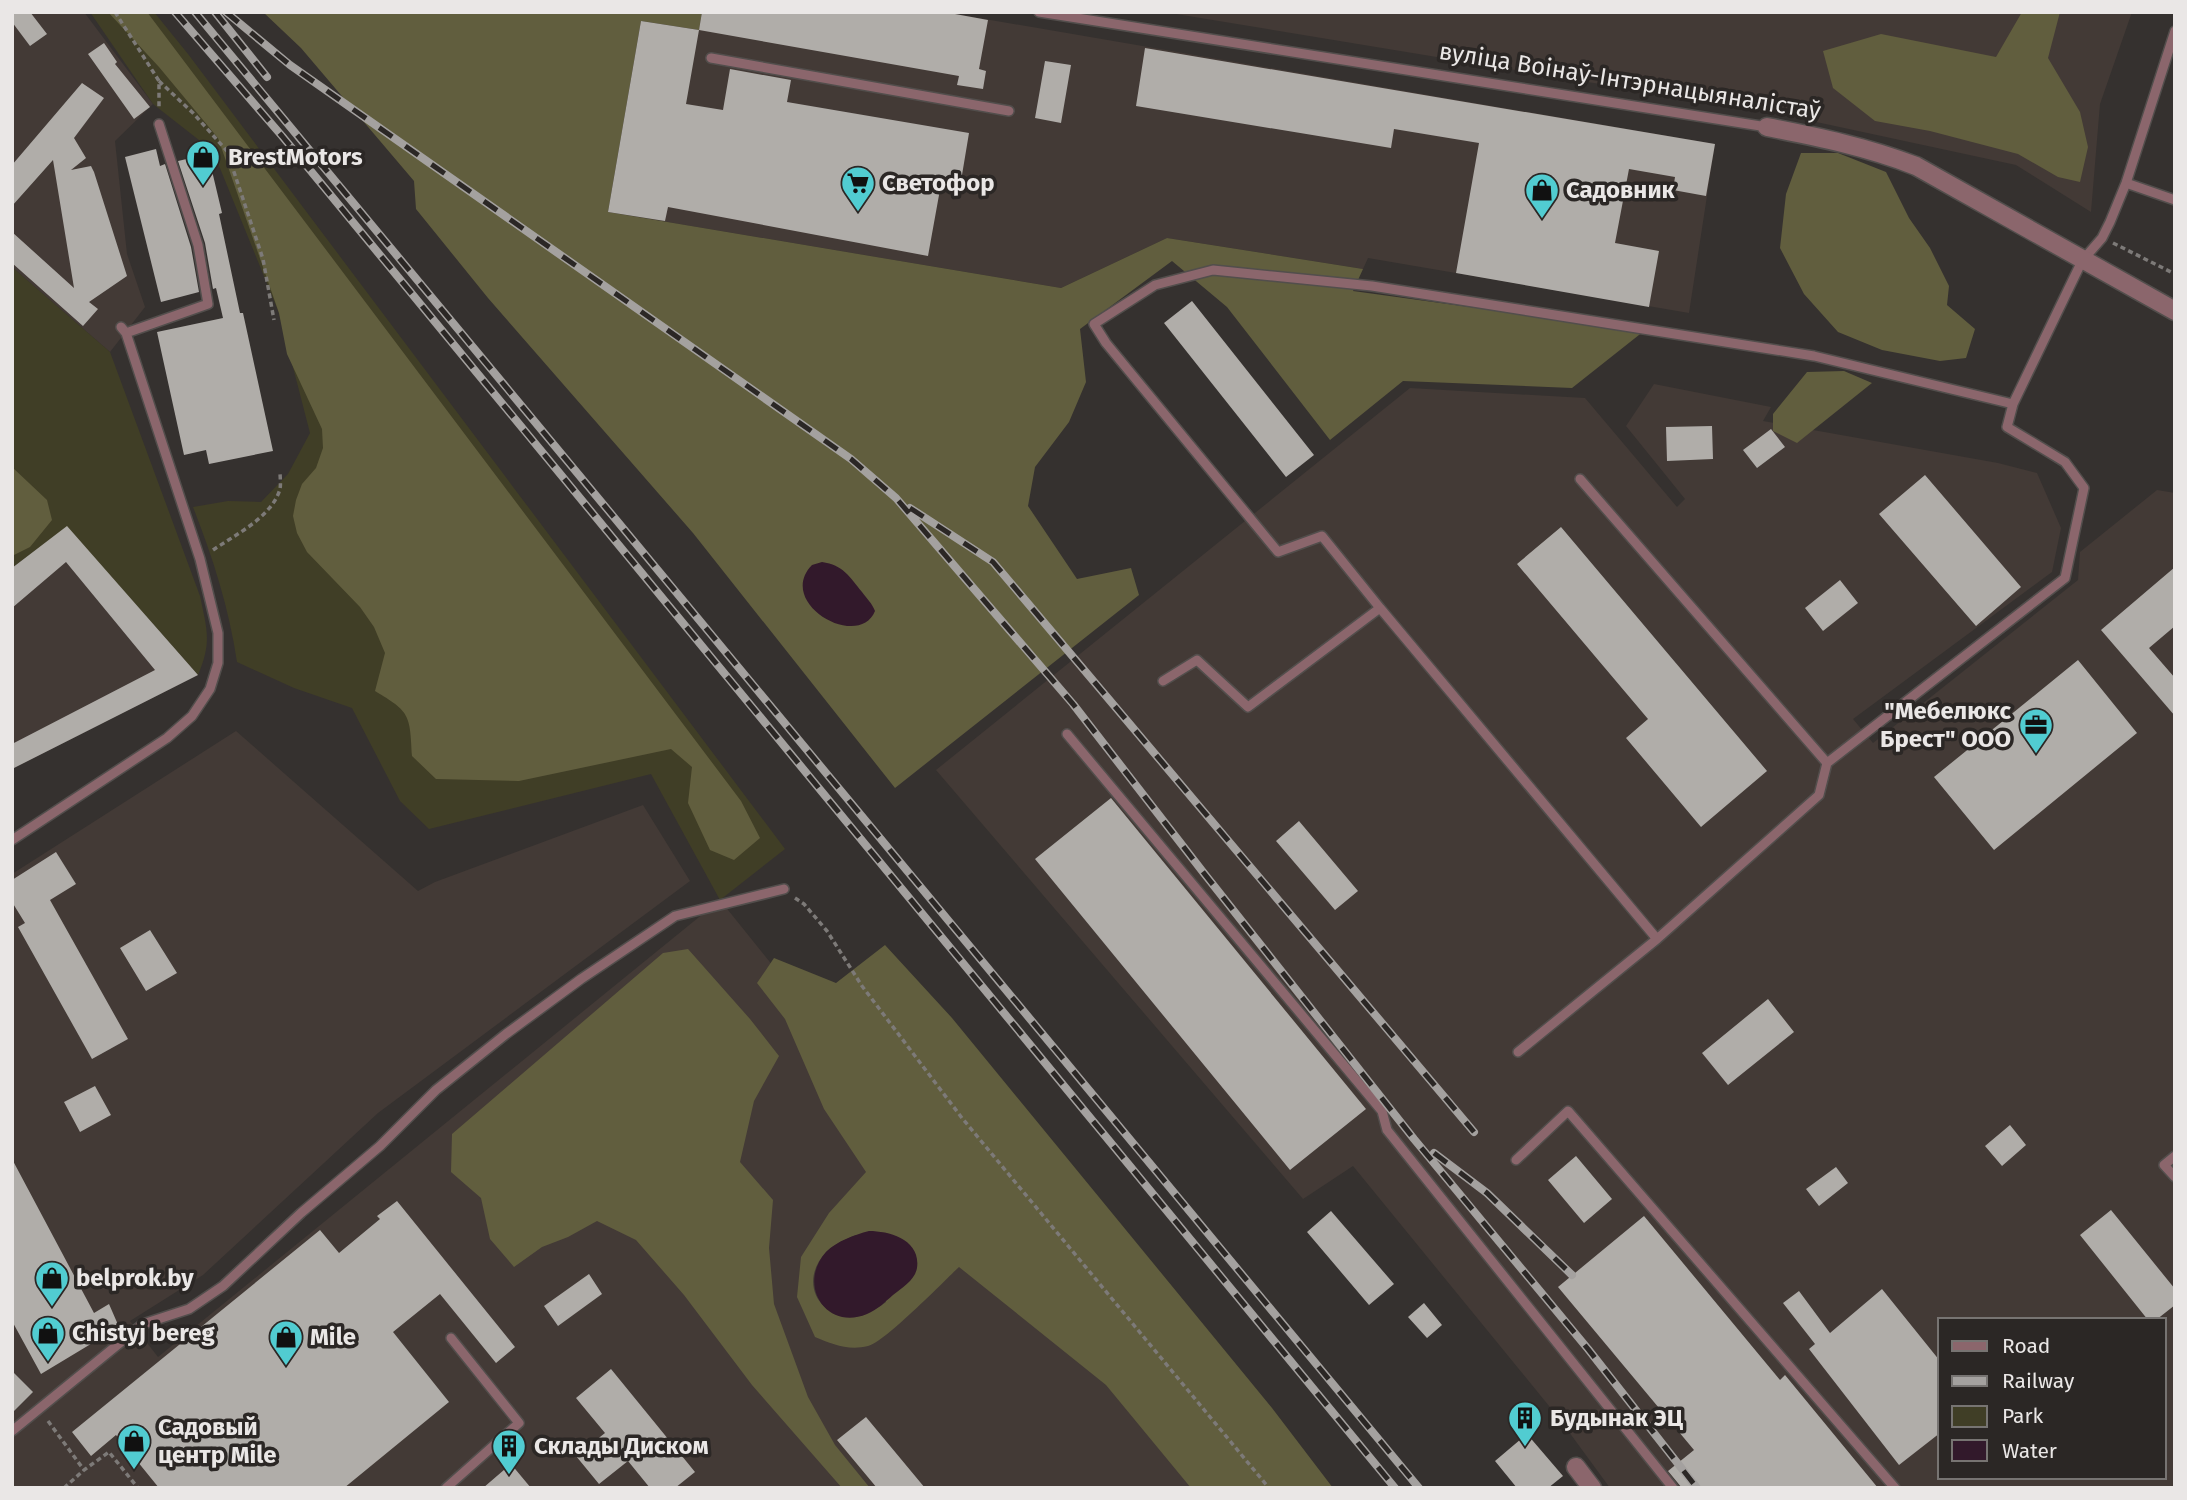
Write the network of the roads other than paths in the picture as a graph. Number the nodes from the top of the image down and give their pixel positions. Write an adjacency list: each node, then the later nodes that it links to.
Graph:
1 (1040, 12): 6 (lane, вуліца Воінаў-Інтэрнацыяналістаў)
2 (2175, 31): 7 (lane)
3 (711, 58): 4 (lane)
4 (1009, 111)
5 (159, 124): 17 (lane)
6 (1767, 127): 9 (street, вуліца Воінаў-Інтэрнацыяналістаў)
7 (2126, 183): 8 (lane); 9 (lane)
8 (2175, 200)
9 (2082, 261): 10 (street, вуліца Воінаў-Інтэрнацыяналістаў); 11 (lane)
10 (2175, 311)
11 (2014, 404): 13 (lane); 16 (lane)
12 (1580, 479): 16 (lane)
13 (1380, 608): 14 (lane); 19 (lane)
14 (1163, 681)
15 (1067, 734): 29 (lane)
16 (1827, 763): 19 (lane)
17 (12, 840)
18 (784, 889): 25 (lane)
19 (1657, 939): 20 (lane)
20 (1518, 1052)
21 (2175, 1156): 23 (lane)
22 (1516, 1160): 30 (lane)
23 (2175, 1177)
24 (451, 1338): 27 (lane)
25 (12, 1431)
26 (1576, 1467): 28 (street)
27 (446, 1488)
28 (1592, 1488)
29 (1673, 1488)
30 (1895, 1488)

